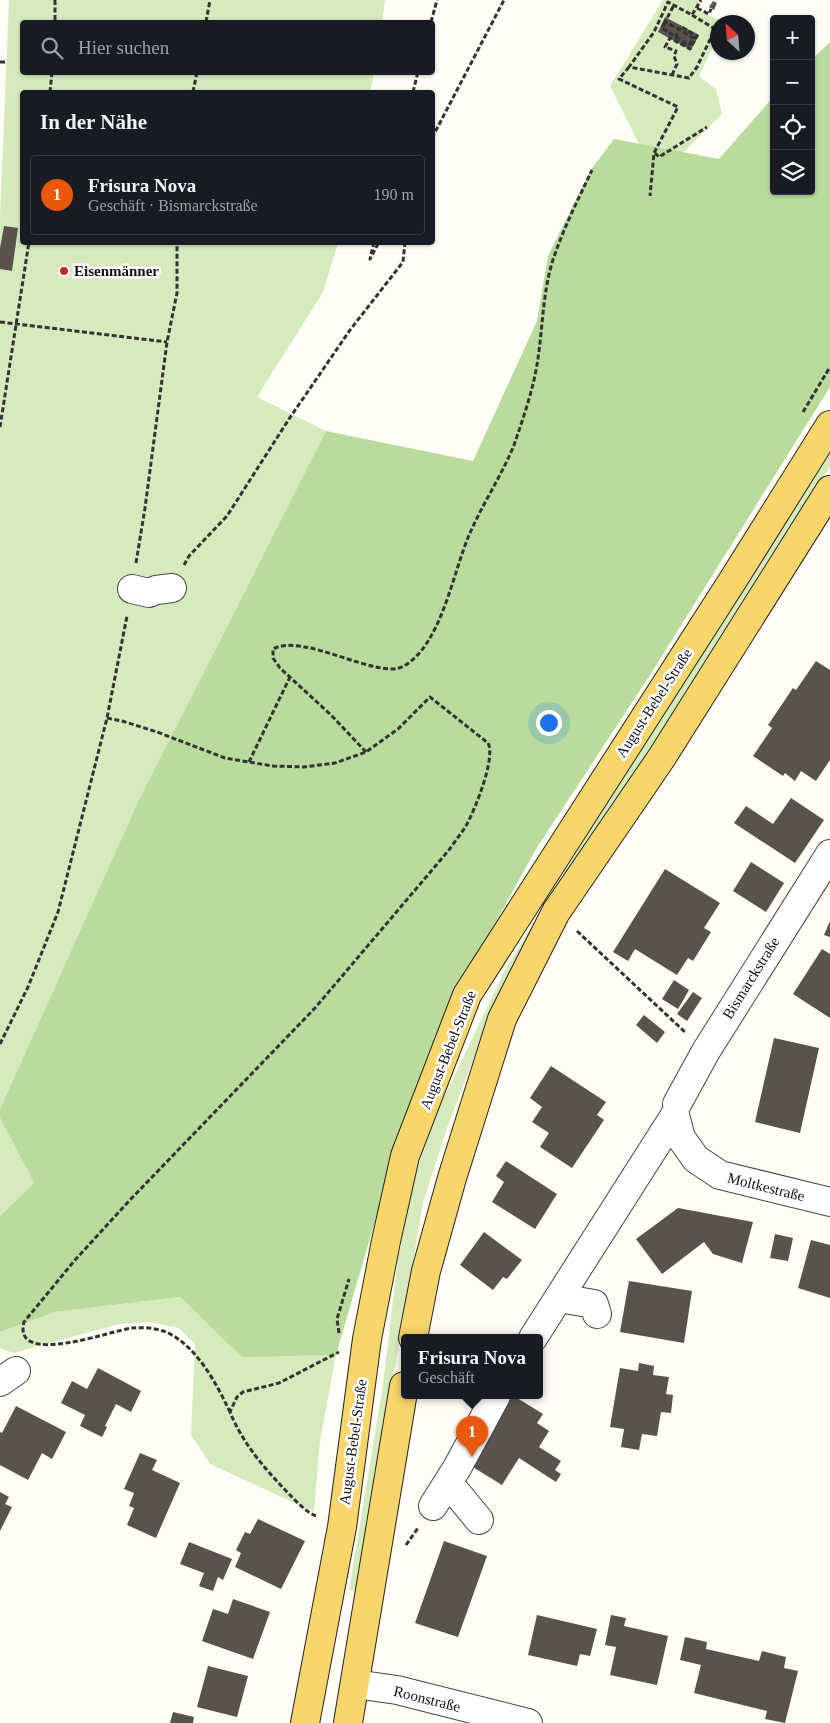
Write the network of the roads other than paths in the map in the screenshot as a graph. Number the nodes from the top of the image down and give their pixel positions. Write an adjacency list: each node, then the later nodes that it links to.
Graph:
1 (830, 425): 15 (main road, August-Bebel-Straße)
2 (830, 490): 10 (main road)
3 (172, 588): 4 (street)
4 (132, 589)
5 (829, 857): 6 (street, Bismarckstraße)
6 (676, 1110): 7 (street, Moltkestraße); 8 (street, Bismarckstraße)
7 (830, 1202)
8 (559, 1298): 9 (street); 11 (street, Bismarckstraße)
9 (596, 1314)
10 (414, 1334)
11 (536, 1334)
12 (402, 1399): 16 (main road)
13 (494, 1399): 14 (street)
14 (479, 1520)
15 (313, 1677): 16 (main road); 17 (main road, August-Bebel-Straße)
16 (355, 1684): 18 (main road); 19 (street, Roonstraße)
17 (305, 1723)
18 (348, 1723)
19 (528, 1723)

